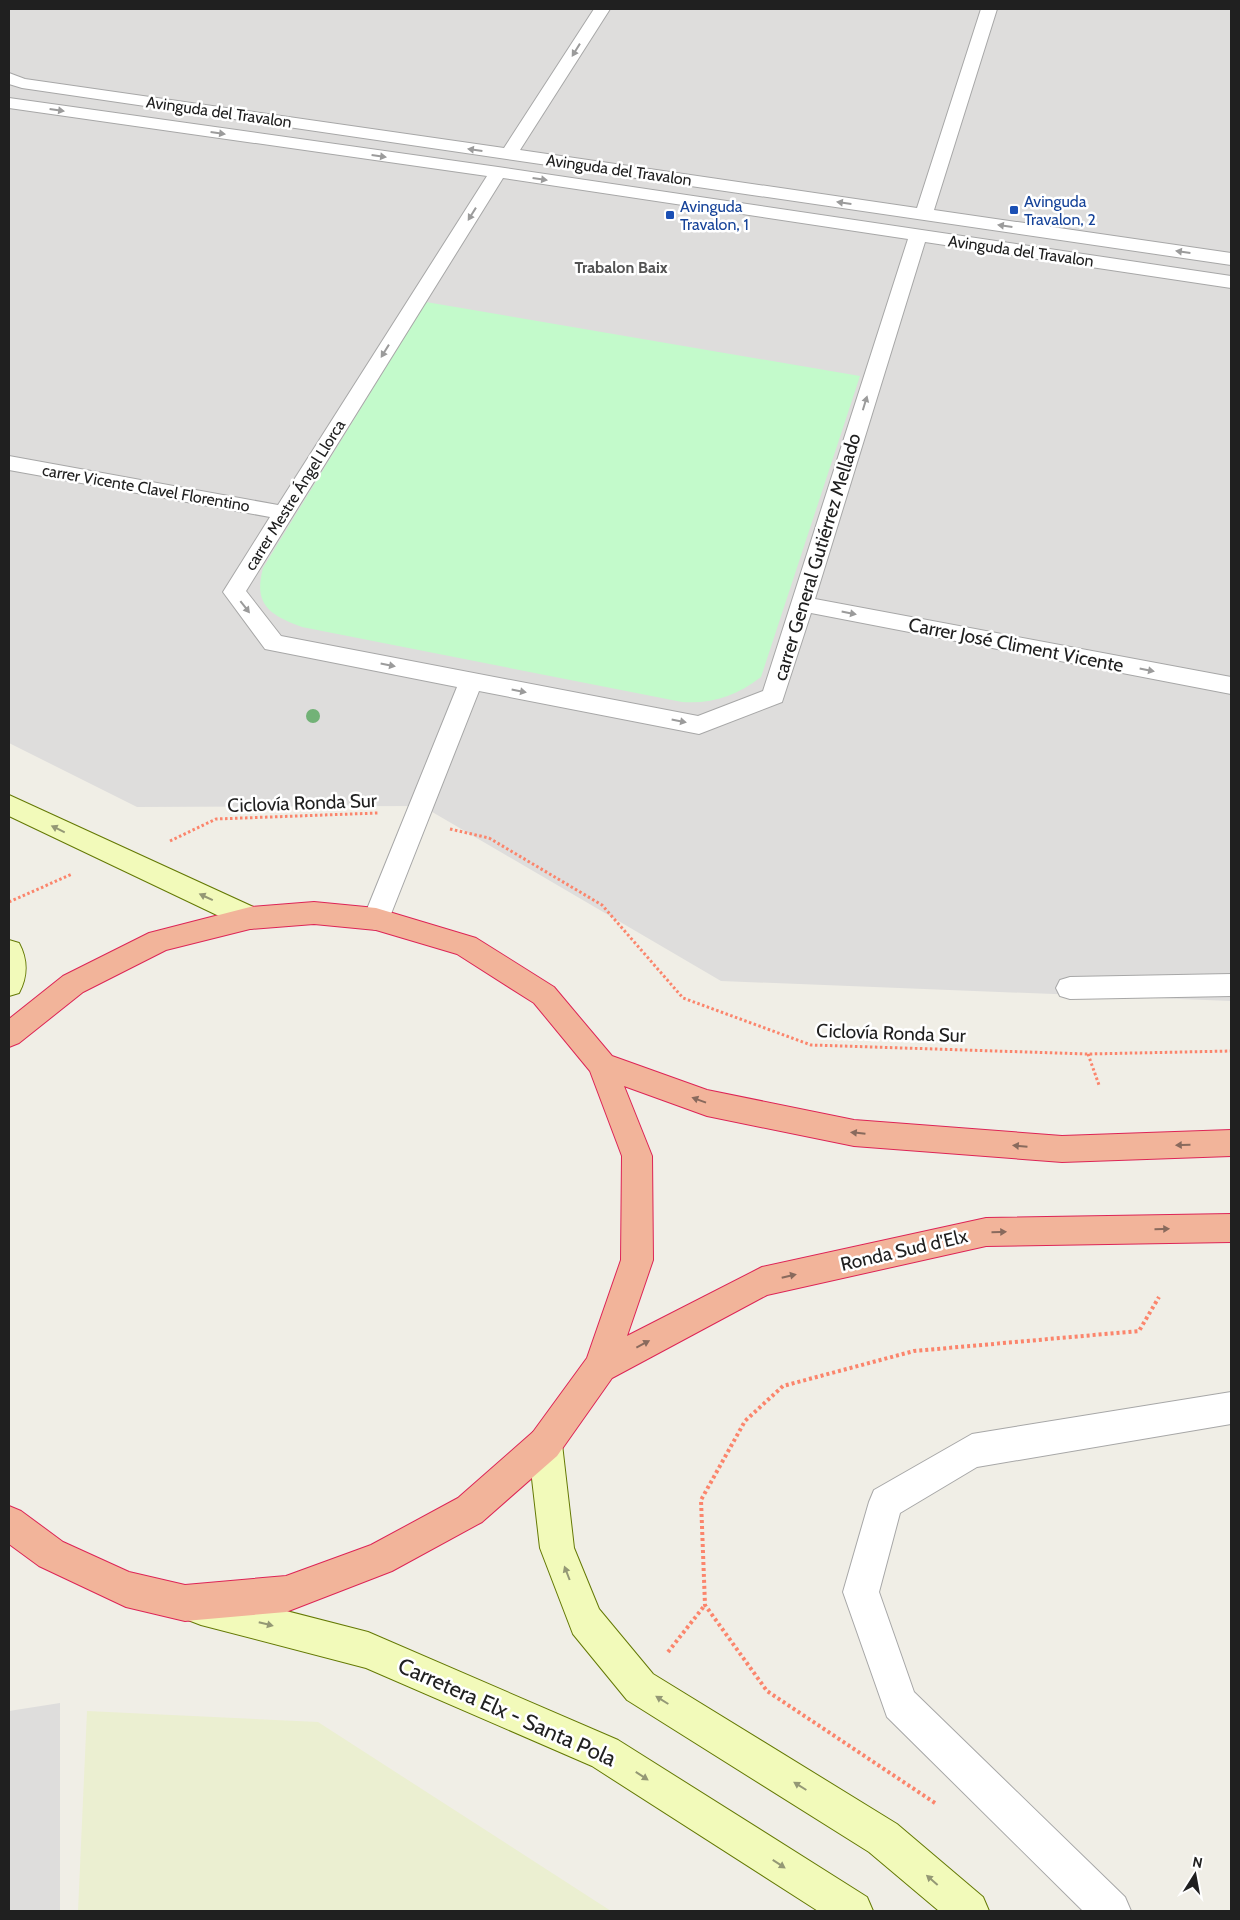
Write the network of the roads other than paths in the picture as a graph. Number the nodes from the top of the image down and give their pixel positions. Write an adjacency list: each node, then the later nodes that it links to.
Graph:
1 (602, 9): 5 (street, one-way to 5)
2 (989, 9): 7 (street, carrer General Gutiérrez Mellado)
3 (9, 78): 5 (street, Avinguda del Travalon, one-way to 3)
4 (9, 103): 6 (street, Avinguda del Travalon, one-way to 6)
5 (509, 154): 7 (street, Avinguda del Travalon, one-way to 5)
6 (498, 172): 7 (street, Avinguda del Travalon, one-way to 7); 11 (street, carrer Mestre Ángel Llorca, one-way to 11)
7 (921, 225): 8 (street, Avinguda del Travalon, one-way to 7); 9 (street, Avinguda del Travalon); 12 (street, carrer General Gutiérrez Mellado, one-way to 7)
8 (1231, 259)
9 (1231, 282)
10 (9, 463): 11 (street, carrer Vicente Clavel Florentino)
11 (284, 513): 13 (street, carrer Mestre Ángel Llorca, one-way to 13)
12 (802, 604): 13 (street, carrer General Gutiérrez Mellado, one-way to 12); 14 (street, Carrer José Climent Vicente, one-way to 14)
13 (471, 682): 17 (street)
14 (1231, 686)
15 (9, 805): 16 (main road, one-way to 15)
16 (250, 918): 17 (highway); 22 (highway)
17 (376, 919): 23 (highway)
18 (9, 951): 19 (main road)
19 (9, 985)
20 (1231, 985): 21 (street)
21 (1070, 988)
22 (9, 1035)
23 (602, 1065): 24 (highway, one-way to 23); 26 (highway)
24 (1231, 1143)
25 (1231, 1228): 26 (highway, Ronda Sud d'Elx, one-way to 25)
26 (600, 1367): 28 (highway)
27 (1231, 1408): 33 (street)
28 (546, 1444): 30 (highway); 32 (main road, one-way to 28)
29 (9, 1524): 30 (highway)
30 (185, 1603): 31 (main road, Carretera Elx - Santa Pola, one-way to 31)
31 (853, 1911)
32 (969, 1911)
33 (1111, 1911)

